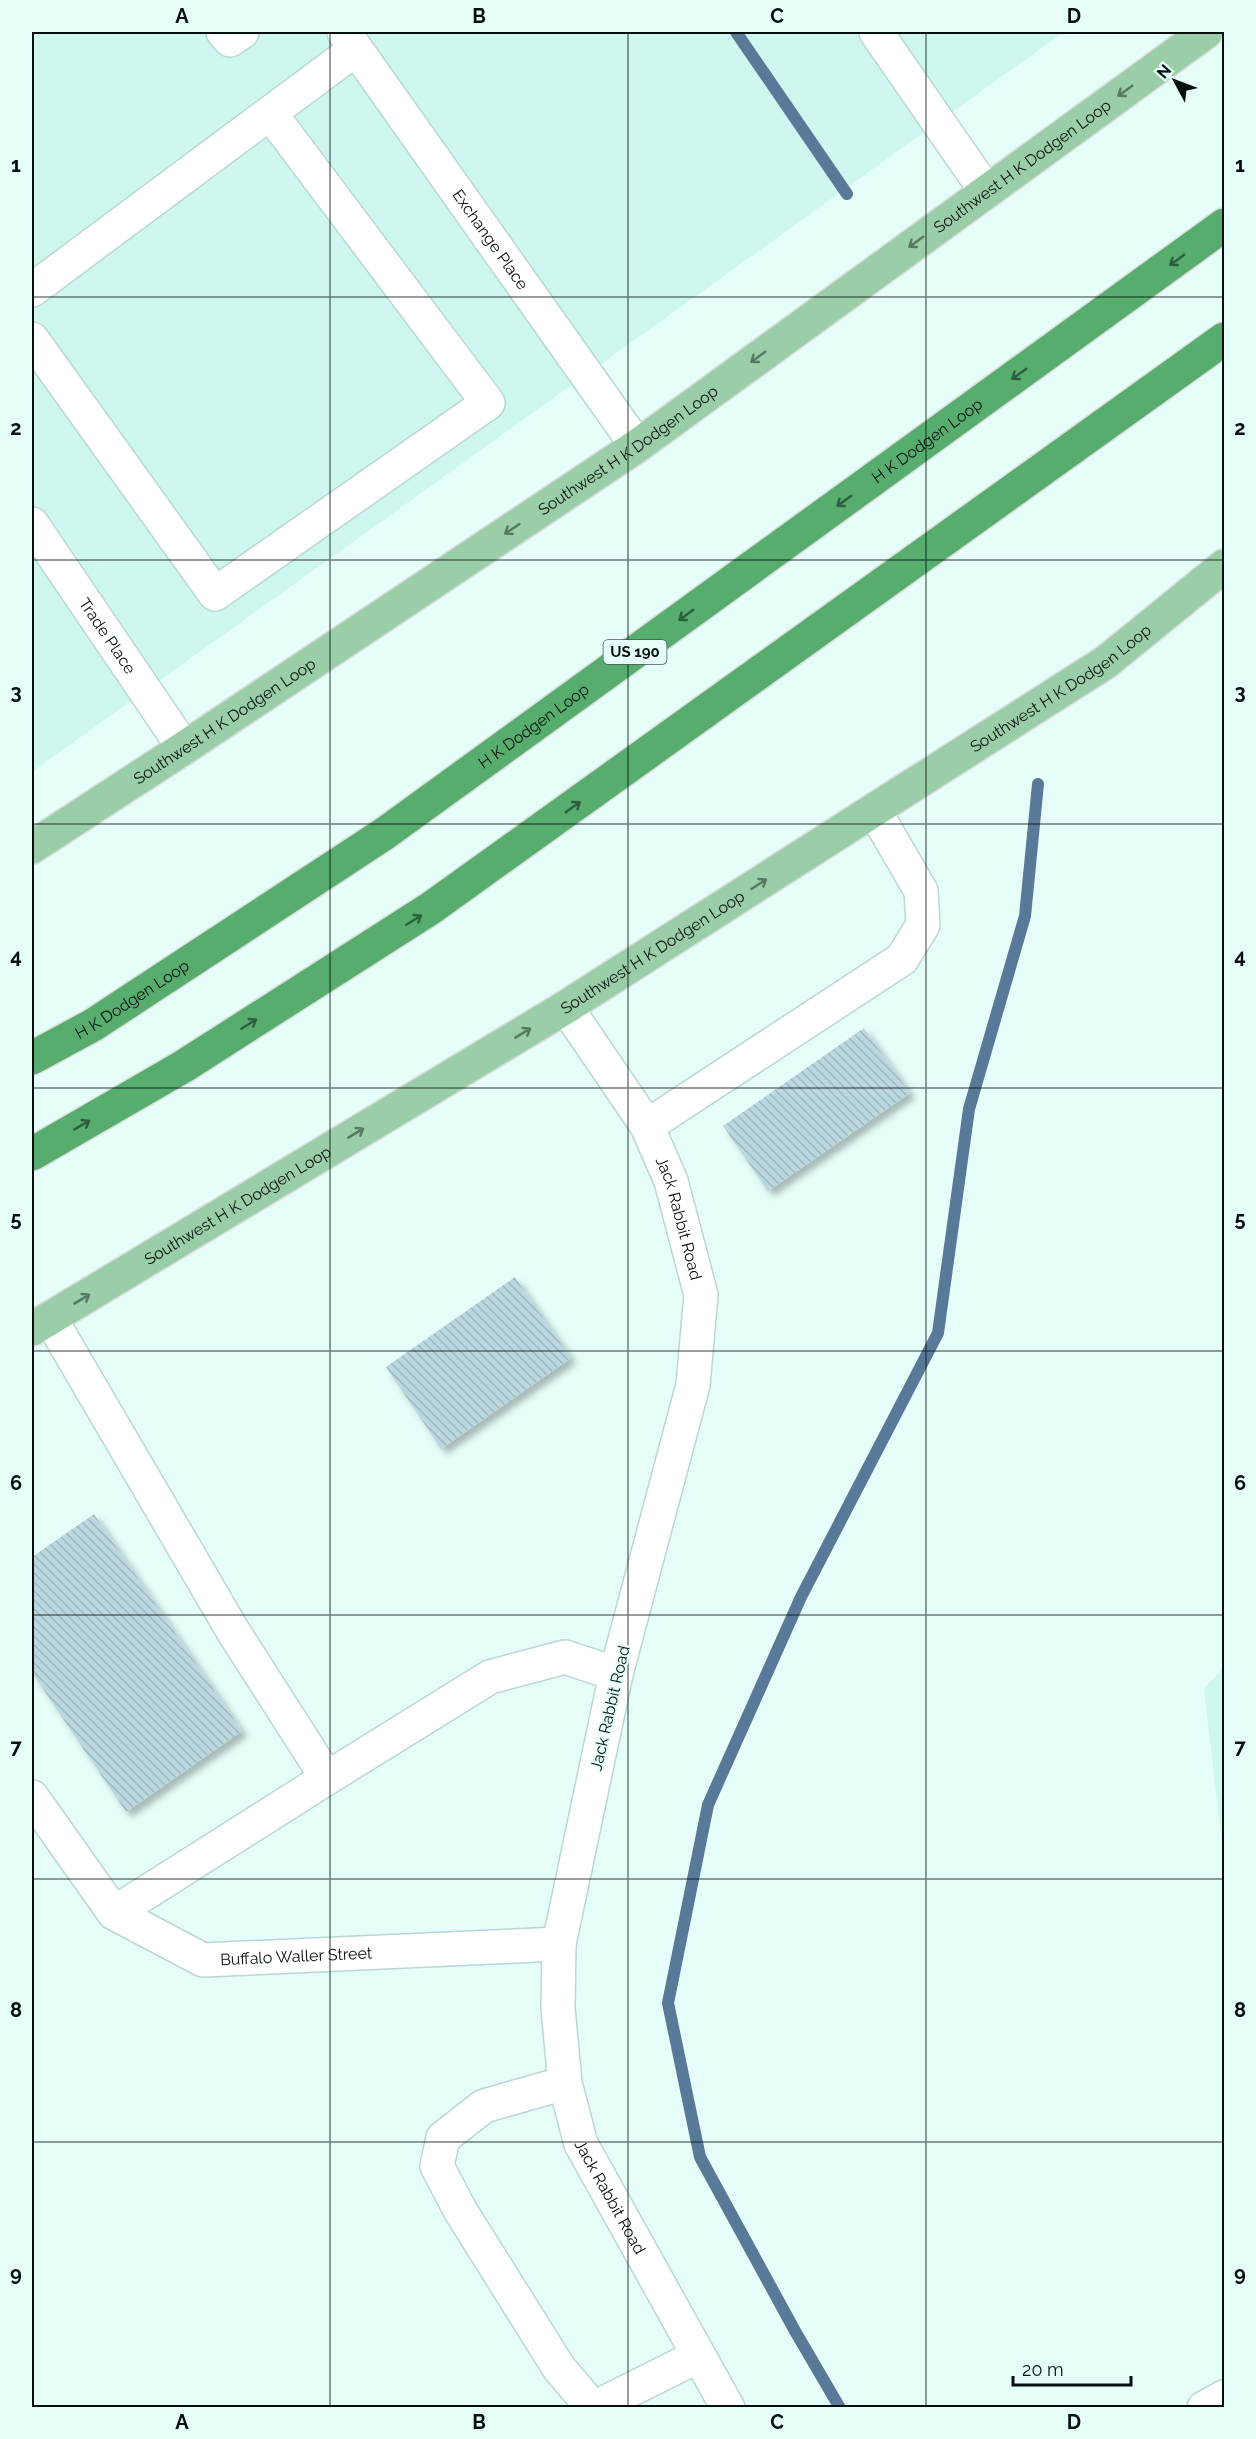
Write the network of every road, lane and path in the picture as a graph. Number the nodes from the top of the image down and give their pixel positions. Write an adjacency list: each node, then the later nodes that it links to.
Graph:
1 (224, 32): 2 (street)
2 (242, 32)
3 (876, 32): 7 (street)
4 (1206, 32): 7 (main road, Southwest H K Dodgen Loop, one-way to 7)
5 (350, 40): 6 (street); 12 (street, Exchange Place)
6 (270, 113): 9 (street); 10 (street)
7 (986, 191): 12 (main road, Southwest H K Dodgen Loop, one-way to 12)
8 (1224, 225): 19 (highway, H K Dodgen Loop / US 190, one-way to 19)
9 (32, 290)
10 (32, 339)
11 (1224, 339): 21 (highway, one-way to 11)
12 (637, 446): 15 (main road, Southwest H K Dodgen Loop, one-way to 15)
13 (32, 524): 15 (street, Trade Place)
14 (1224, 566): 16 (main road, Southwest H K Dodgen Loop)
15 (184, 748): 17 (main road, Southwest H K Dodgen Loop)
16 (874, 810): 18 (main road, Southwest H K Dodgen Loop, one-way to 16); 20 (street)
17 (32, 847)
18 (566, 1007): 20 (street, Jack Rabbit Road); 22 (main road, Southwest H K Dodgen Loop, one-way to 18)
19 (32, 1058)
20 (647, 1126): 23 (street, Jack Rabbit Road)
21 (32, 1154)
22 (41, 1324): 24 (street)
23 (616, 1674): 24 (street); 27 (street, Jack Rabbit Road)
24 (327, 1778): 26 (street)
25 (32, 1797): 26 (street, Buffalo Waller Street)
26 (114, 1913): 27 (street, Buffalo Waller Street)
27 (559, 1944): 28 (street, Jack Rabbit Road)
28 (565, 2083): 29 (street, Jack Rabbit Road); 31 (street)
29 (698, 2356): 31 (street); 32 (street, Jack Rabbit Road)
30 (1224, 2397): 33 (street)
31 (594, 2408)
32 (728, 2408)
33 (1204, 2408)

